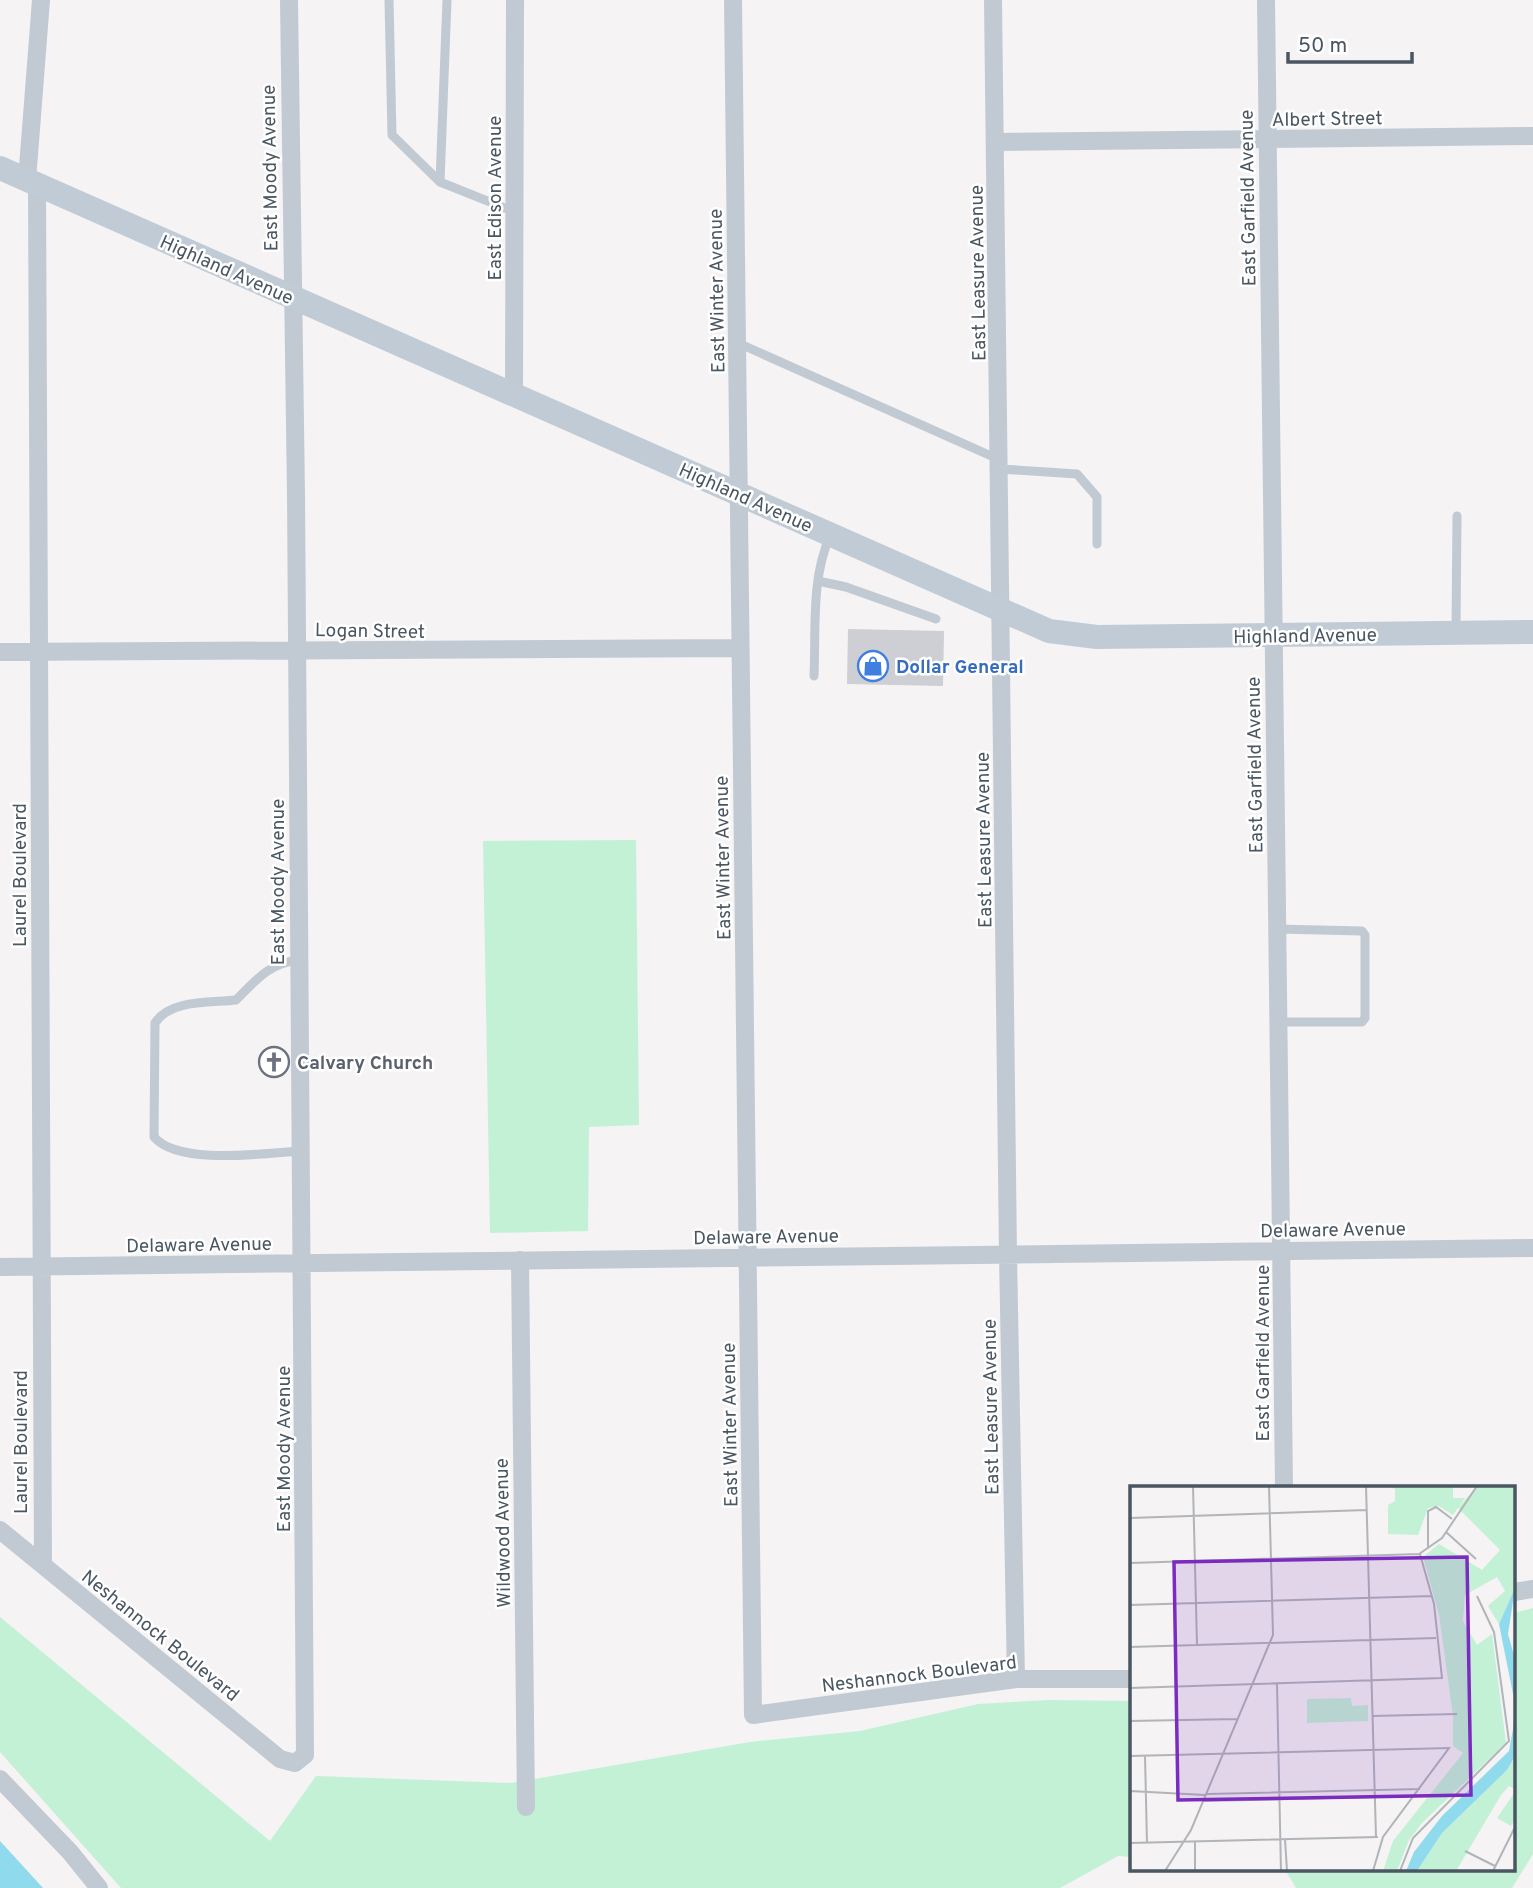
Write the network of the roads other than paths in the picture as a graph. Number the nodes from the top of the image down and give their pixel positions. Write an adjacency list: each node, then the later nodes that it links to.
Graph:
1 (41, 0): 13 (street, Laurel Boulevard)
2 (289, 0): 16 (street, East Moody Avenue)
3 (389, 0): 14 (lane)
4 (447, 0): 14 (lane)
5 (515, 0): 15 (street, East Edison Avenue)
6 (733, 0): 17 (street, East Winter Avenue)
7 (993, 0): 11 (street, East Leasure Avenue)
8 (1266, 0): 10 (street, East Garfield Avenue)
9 (1533, 136): 10 (street, Albert Street)
10 (1268, 139): 11 (street, Albert Street); 29 (street, East Garfield Avenue)
11 (996, 142): 19 (street, East Leasure Avenue)
12 (0, 168): 13 (main road, Highland Avenue)
13 (32, 182): 16 (main road, Highland Avenue); 33 (street, Laurel Boulevard)
14 (440, 182): 15 (lane)
15 (515, 212): 18 (street, East Edison Avenue)
16 (292, 298): 18 (main road, Highland Avenue); 31 (street, East Moody Avenue)
17 (738, 343): 19 (lane); 20 (street, East Winter Avenue)
18 (514, 395): 20 (main road, Highland Avenue)
19 (1001, 465): 23 (lane); 25 (street, East Leasure Avenue)
20 (739, 494): 22 (main road, Highland Avenue); 30 (street, East Winter Avenue)
21 (1457, 516): 28 (lane)
22 (831, 534): 24 (lane); 25 (main road, Highland Avenue)
23 (1097, 544)
24 (818, 581): 26 (lane); 34 (lane)
25 (1001, 611): 29 (main road, Highland Avenue); 41 (street, East Leasure Avenue)
26 (936, 620)
27 (1533, 632): 28 (main road, Highland Avenue)
28 (1456, 633): 29 (main road, Highland Avenue)
29 (1273, 635): 35 (street, East Garfield Avenue)
30 (739, 648): 31 (street, Logan Street); 42 (street, East Winter Avenue)
31 (297, 650): 33 (street, Logan Street); 36 (street, East Moody Avenue)
32 (0, 652): 33 (street, Logan Street)
33 (38, 652): 46 (street, Laurel Boulevard)
34 (814, 676)
35 (1277, 929): 37 (street, East Garfield Avenue); 37 (lane)
36 (299, 960): 38 (street, East Moody Avenue); 38 (lane)
37 (1278, 1022): 40 (street, East Garfield Avenue)
38 (301, 1151): 44 (street, East Moody Avenue)
39 (1533, 1248): 40 (street, Delaware Avenue)
40 (1282, 1251): 41 (street, Delaware Avenue); 47 (street, East Garfield Avenue)
41 (1008, 1255): 42 (street, Delaware Avenue); 50 (street, East Leasure Avenue)
42 (748, 1258): 43 (street, Delaware Avenue); 52 (street, East Winter Avenue)
43 (520, 1260): 44 (street, Delaware Avenue); 55 (street, Wildwood Avenue)
44 (302, 1263): 46 (street, Delaware Avenue); 53 (street, East Moody Avenue)
45 (0, 1267): 46 (street, Delaware Avenue)
46 (41, 1267): 49 (street, Laurel Boulevard)
47 (1284, 1486)
48 (0, 1530): 49 (street, Neshannock Boulevard)
49 (43, 1565): 53 (street, Neshannock Boulevard)
50 (1016, 1679): 51 (street, Neshannock Boulevard); 52 (street, Neshannock Boulevard)
51 (1130, 1679)
52 (753, 1715)
53 (299, 1761)
54 (0, 1779): 56 (street)
55 (526, 1807)
56 (99, 1888)

